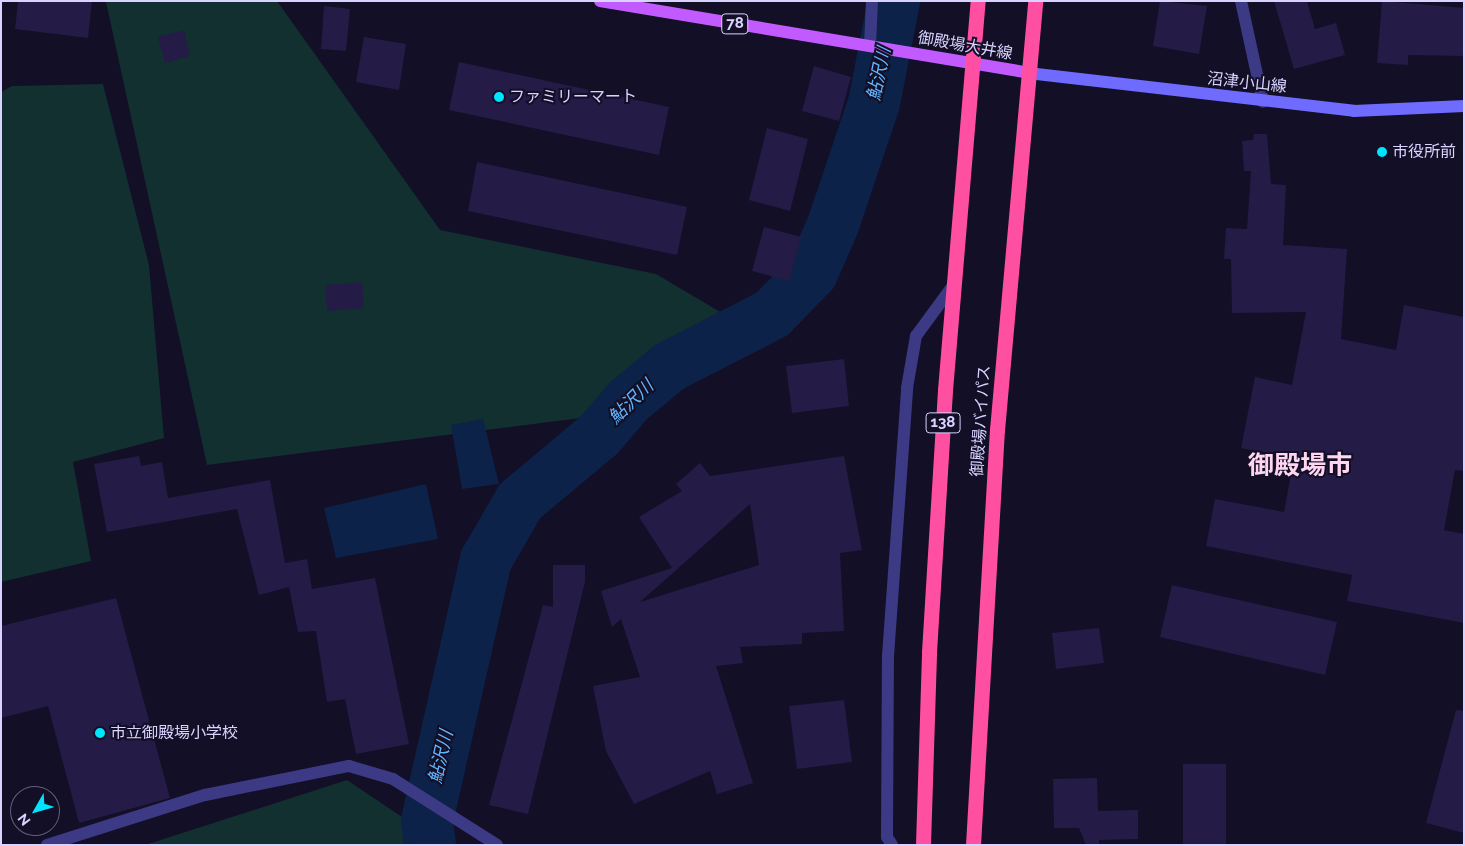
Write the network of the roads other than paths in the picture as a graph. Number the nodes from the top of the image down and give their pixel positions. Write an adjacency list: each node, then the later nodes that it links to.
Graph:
1 (600, 1): 6 (main road, 御殿場大井線 / 78)
2 (872, 1): 6 (street)
3 (978, 1): 7 (highway, 138)
4 (1035, 1): 8 (highway, 御殿場バイパス)
5 (1241, 1): 9 (street)
6 (870, 46): 7 (main road, 御殿場大井線 / 78)
7 (972, 65): 8 (main road, 御殿場大井線 / 78); 11 (highway, 138)
8 (1028, 73): 9 (main road, 沼津小山線); 16 (highway, 御殿場バイパス)
9 (1263, 102): 10 (main road, 沼津小山線)
10 (1464, 106)
11 (955, 283): 14 (street); 15 (highway, 138)
12 (47, 845): 13 (street)
13 (497, 845)
14 (892, 845)
15 (923, 845)
16 (973, 845)

